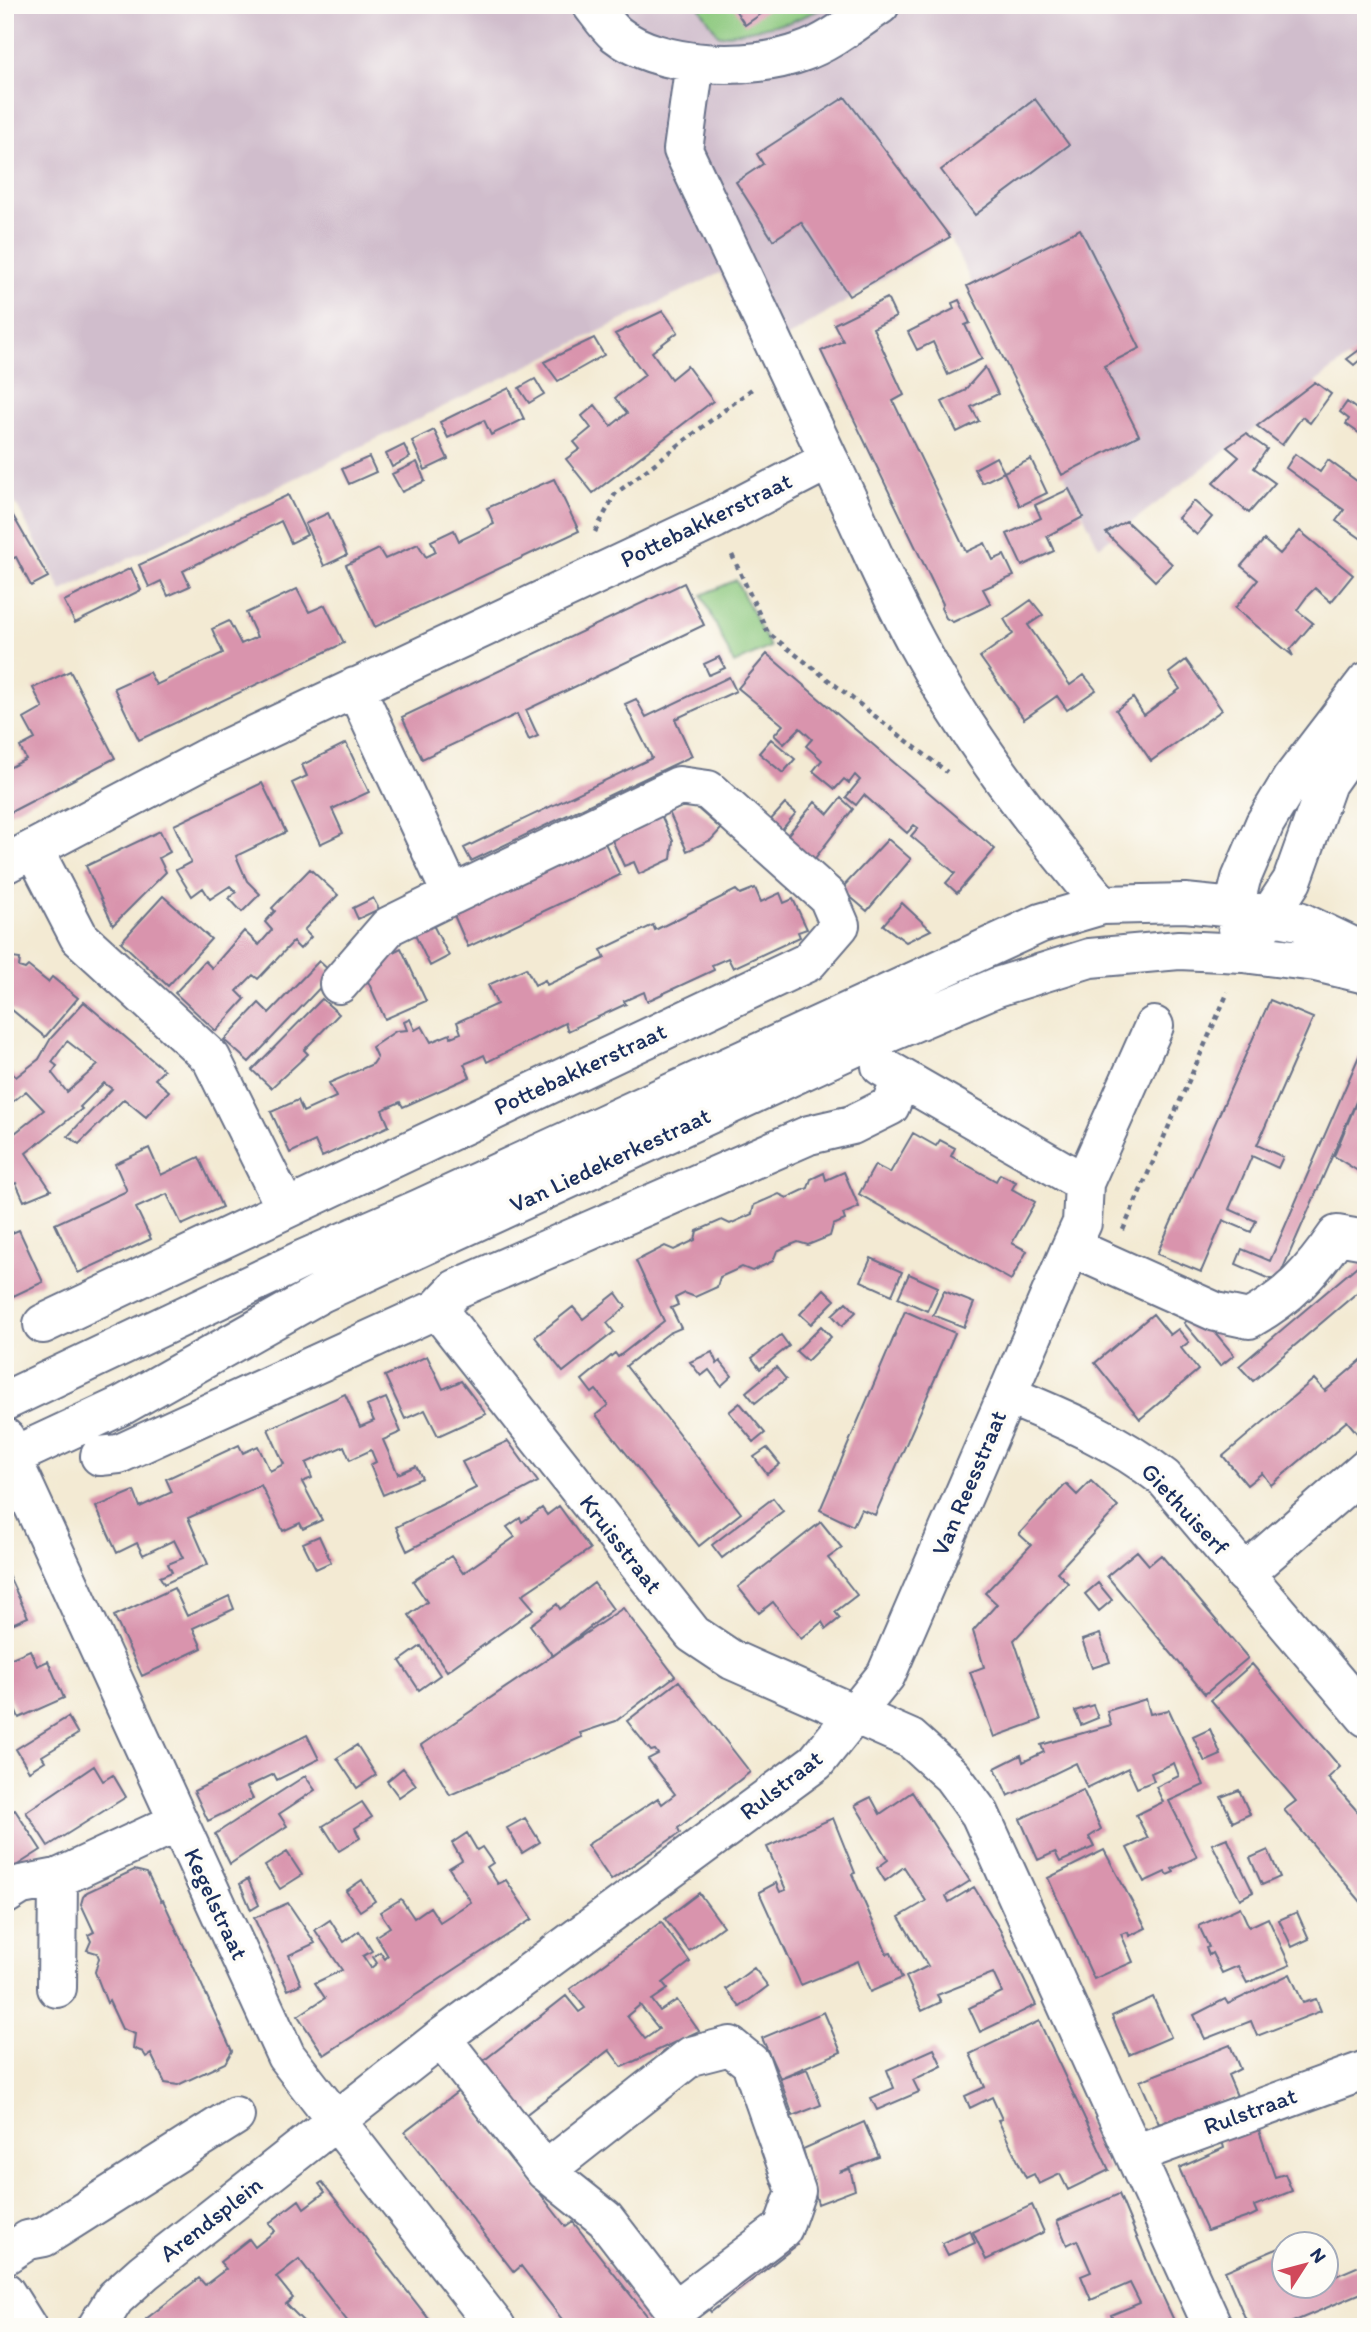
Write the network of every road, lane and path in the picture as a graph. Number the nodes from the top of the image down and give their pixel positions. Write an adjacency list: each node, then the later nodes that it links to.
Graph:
1 (592, 5): 3 (street)
2 (880, 5): 3 (street)
3 (695, 62): 4 (street)
4 (783, 365): 5 (street); 7 (path)
5 (829, 460): 6 (street, Pottebakkerstraat); 14 (street)
6 (715, 519): 7 (street, Pottebakkerstraat); 11 (path)
7 (566, 587): 9 (street, Pottebakkerstraat)
8 (1366, 682): 15 (street)
9 (355, 687): 12 (street, Pottebakkerstraat); 13 (street)
10 (1366, 728): 16 (street)
11 (956, 778)
12 (20, 857): 25 (street, Pottebakkerstraat)
13 (452, 895): 20 (street, Pottebakkerstraat); 25 (street, Pottebakkerstraat)
14 (1102, 905): 15 (street, Van Liedekerkestraat); 32 (street, Van Liedekerkestraat)
15 (1234, 908): 16 (street, Van Liedekerkestraat); 18 (street)
16 (1272, 915): 17 (street, Van Liedekerkestraat); 18 (street)
17 (1366, 953)
18 (1237, 968): 19 (street, Van Liedekerkestraat); 22 (street, Van Liedekerkestraat); 28 (path)
19 (1366, 974)
20 (339, 984)
21 (1154, 1026): 24 (street, Van Reesstraat)
22 (853, 1048): 23 (street); 33 (street, Van Liedekerkestraat)
23 (901, 1079): 24 (street); 29 (street)
24 (1084, 1183): 27 (street, Van Reesstraat)
25 (286, 1209): 30 (street)
26 (1366, 1240): 28 (street)
27 (1072, 1247): 28 (street); 31 (street, Van Reesstraat)
28 (1108, 1263)
29 (438, 1309): 34 (street); 37 (street, Kruisstraat)
30 (43, 1324)
31 (1007, 1395): 36 (street, Giethuiserf); 37 (street, Van Reesstraat)
32 (5, 1401)
33 (7, 1452): 39 (street, Kegelstraat)
34 (100, 1456)
35 (1366, 1468): 36 (street, Giethuiserf)
36 (1244, 1574): 38 (street, Giethuiserf)
37 (858, 1714): 43 (street, Rulstraat); 47 (street)
38 (1366, 1717)
39 (178, 1822): 40 (street); 46 (street, Kegelstraat)
40 (58, 1878): 41 (street); 42 (street)
41 (5, 1895)
42 (57, 1988)
43 (441, 2038): 46 (street, Rulstraat); 48 (street)
44 (1366, 2070): 47 (street, Rulstraat)
45 (235, 2116): 49 (street)
46 (336, 2121): 51 (street, Kegelstraat); 53 (street, Arendsplein)
47 (1135, 2154): 54 (street)
48 (545, 2171): 48 (street)
49 (5, 2255)
50 (5, 2292): 52 (street)
51 (490, 2320)
52 (27, 2327)
53 (97, 2327)
54 (1213, 2327)

